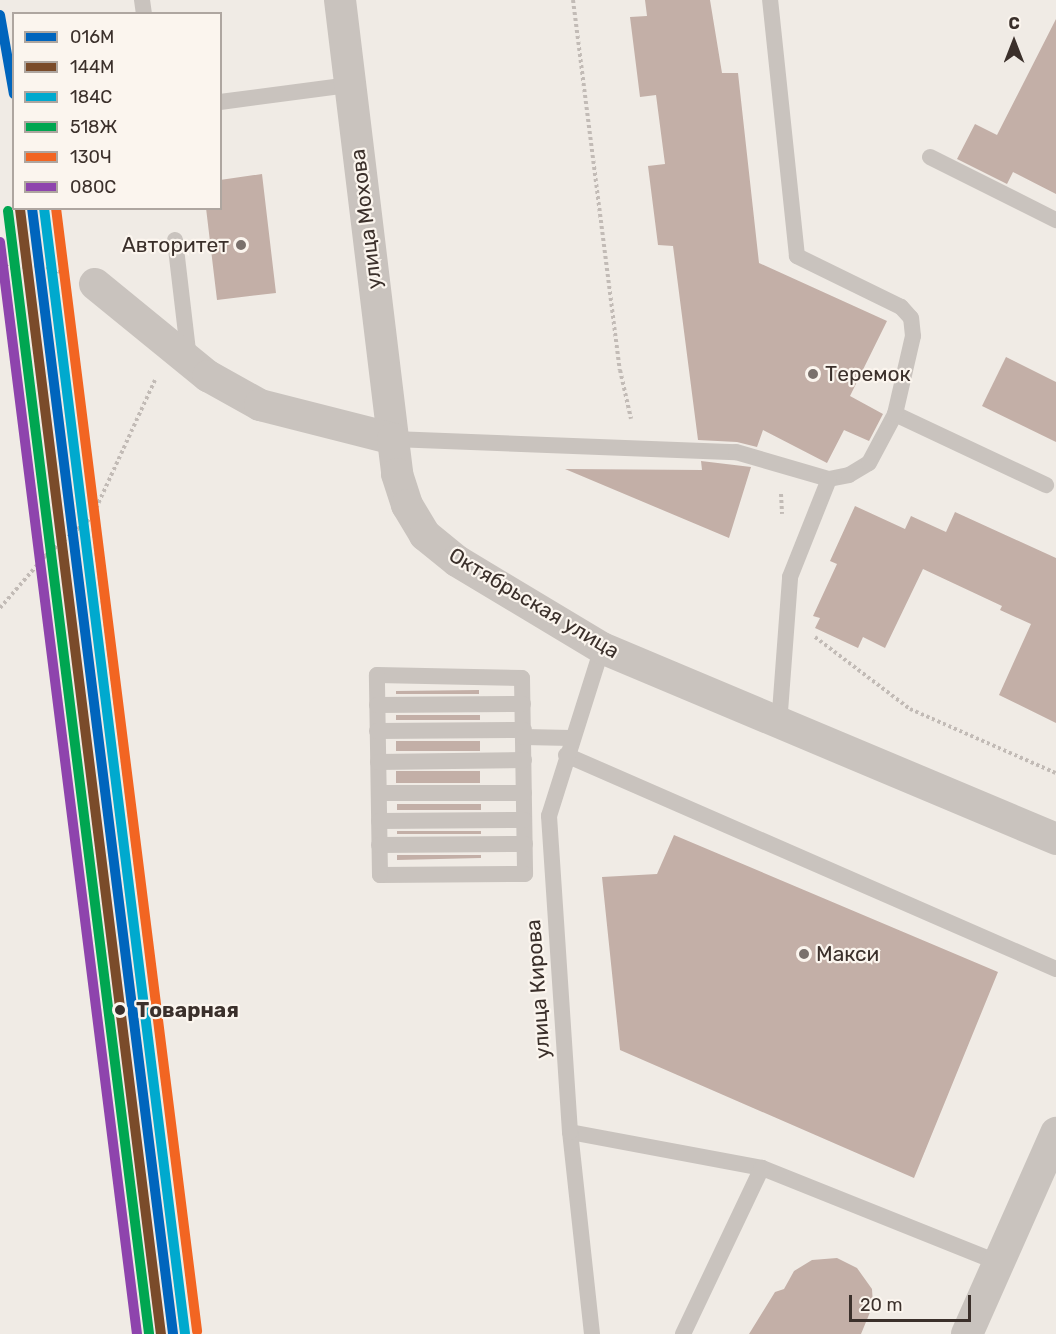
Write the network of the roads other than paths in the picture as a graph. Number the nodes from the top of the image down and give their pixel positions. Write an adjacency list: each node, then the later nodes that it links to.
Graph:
1 (340, 0): 3 (street, улица Мохова)
2 (770, 0): 10 (lane)
3 (350, 85): 4 (lane); 11 (street, улица Мохова)
4 (222, 102)
5 (930, 157): 6 (lane)
6 (1056, 220)
7 (175, 240): 9 (lane)
8 (95, 284): 9 (street)
9 (180, 353): 11 (street)
10 (895, 414): 12 (lane); 13 (lane)
11 (393, 439): 12 (lane); 14 (street, Октябрьская улица)
12 (829, 479): 17 (lane)
13 (1046, 485)
14 (602, 648): 17 (street, Октябрьская улица); 20 (lane, улица Кирова)
15 (523, 704): 16 (lane); 16 (lane); 19 (lane)
16 (377, 705): 18 (lane)
17 (779, 725): 29 (street, Октябрьская улица)
18 (377, 731): 19 (lane); 23 (lane)
19 (524, 734): 20 (lane); 22 (lane)
20 (572, 738): 21 (lane, улица Кирова)
21 (566, 755): 26 (lane, улица Кирова); 32 (lane)
22 (524, 760): 23 (lane); 25 (lane)
23 (378, 762): 24 (lane)
24 (379, 793): 25 (lane); 28 (lane)
25 (524, 793): 27 (lane)
26 (549, 816): 27 (lane); 33 (lane, улица Кирова)
27 (524, 818): 28 (lane); 30 (lane)
28 (379, 821): 31 (lane)
29 (1056, 839)
30 (525, 844): 31 (lane); 31 (lane)
31 (379, 845)
32 (1056, 969)
33 (570, 1132): 35 (lane); 37 (lane, улица Кирова)
34 (1056, 1133): 36 (street)
35 (762, 1168): 36 (lane); 38 (lane)
36 (999, 1263): 39 (street)
37 (592, 1334)
38 (683, 1334)
39 (967, 1334)

